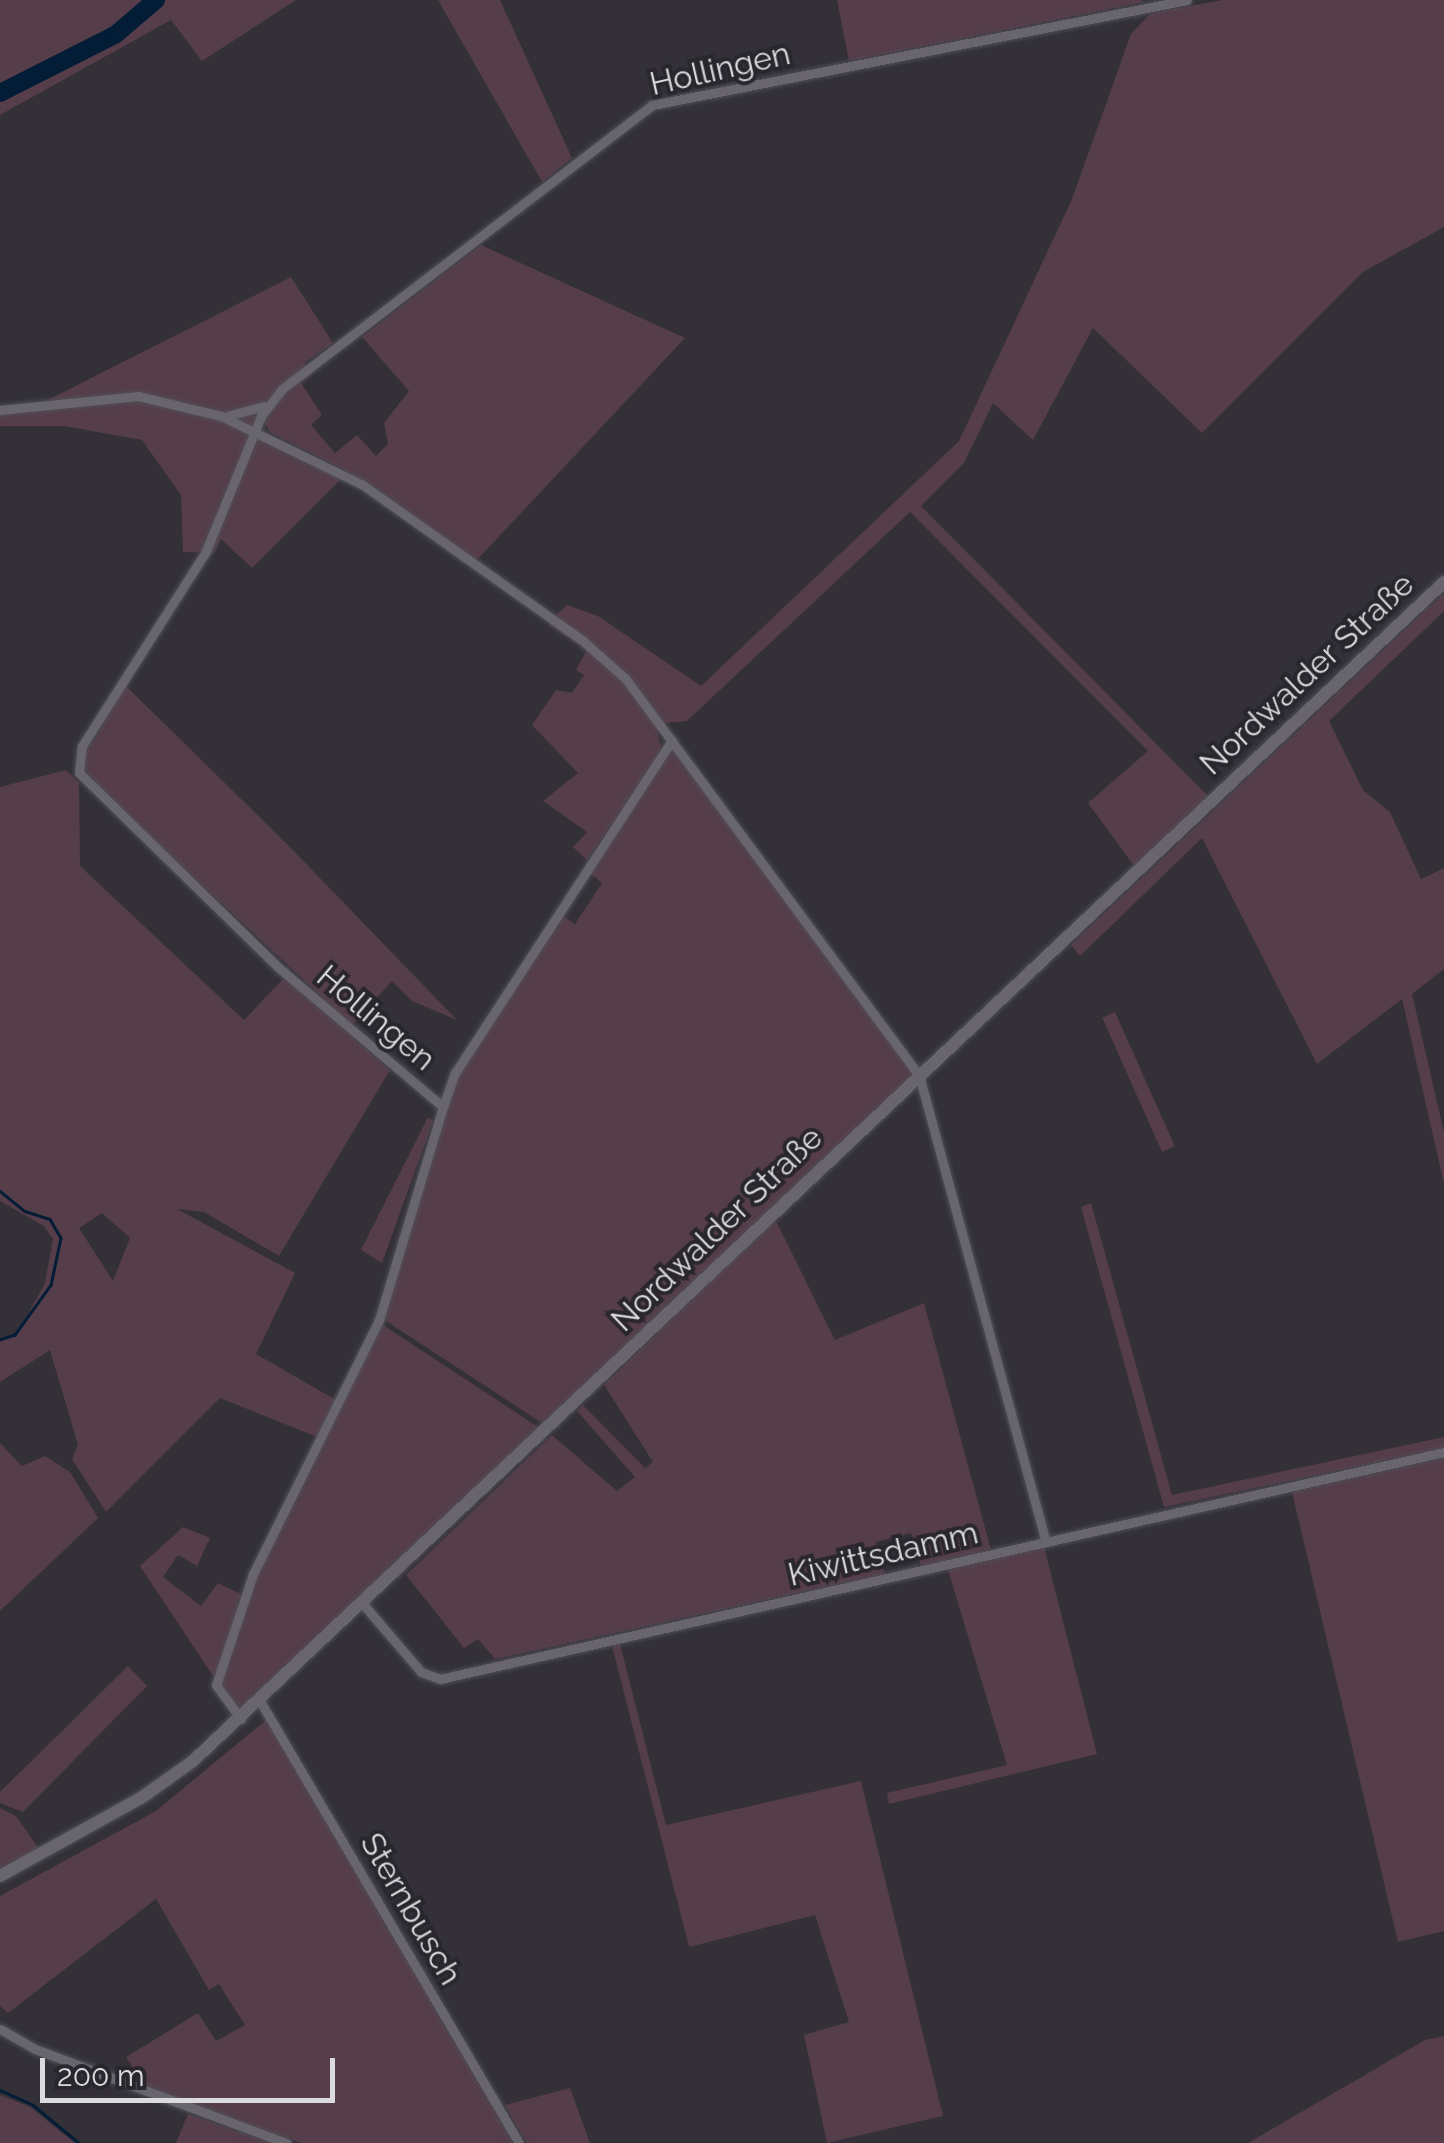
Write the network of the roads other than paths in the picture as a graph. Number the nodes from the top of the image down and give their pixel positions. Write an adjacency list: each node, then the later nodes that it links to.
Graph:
1 (1187, 0): 2 (street, Hollingen)
2 (270, 402): 4 (street); 5 (street, Hollingen)
3 (0, 410): 4 (street)
4 (221, 416): 5 (street)
5 (253, 431): 7 (street); 9 (street, Hollingen)
6 (1444, 582): 8 (main road, Nordwalder Straße)
7 (672, 740): 8 (street); 9 (street)
8 (919, 1075): 11 (street); 12 (main road, Nordwalder Straße)
9 (443, 1107): 14 (street, Hollingen)
10 (1444, 1452): 11 (street, Kiwittsdamm)
11 (1046, 1542): 12 (street, Kiwittsdamm)
12 (364, 1604): 13 (main road, Nordwalder Straße)
13 (260, 1701): 14 (main road, Nordwalder Straße); 18 (street, Sternbusch)
14 (241, 1718): 15 (main road, Nordwalder Straße)
15 (0, 1876)
16 (0, 2030): 17 (street)
17 (286, 2143)
18 (519, 2143)

